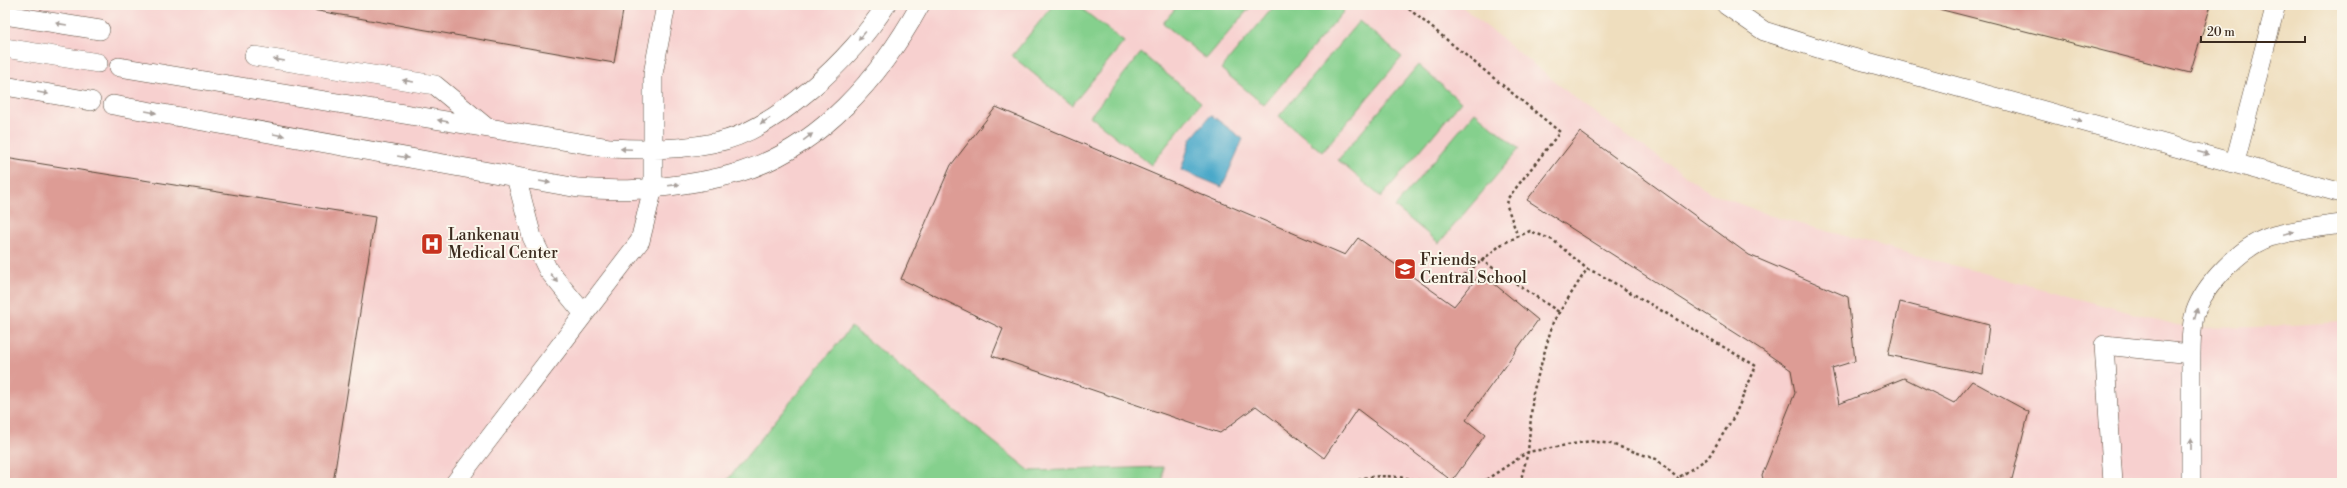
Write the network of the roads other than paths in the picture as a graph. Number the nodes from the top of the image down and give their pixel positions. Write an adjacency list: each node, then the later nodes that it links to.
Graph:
1 (666, 5): 16 (lane)
2 (886, 5): 16 (lane, one-way to 16)
3 (920, 5): 19 (lane, one-way to 3)
4 (1726, 5): 17 (lane, one-way to 17)
5 (2275, 8): 17 (lane)
6 (5, 15): 7 (lane, one-way to 6)
7 (100, 30)
8 (5, 48): 10 (lane)
9 (254, 56): 15 (lane, one-way to 9)
10 (98, 63)
11 (119, 67): 15 (lane, one-way to 11)
12 (5, 86): 13 (lane, one-way to 13)
13 (91, 101)
14 (113, 105): 18 (lane, one-way to 18)
15 (487, 128): 16 (lane, one-way to 15)
16 (652, 151): 19 (lane)
17 (2235, 162): 20 (lane)
18 (516, 177): 19 (lane, one-way to 19); 22 (lane, one-way to 22)
19 (653, 188): 22 (lane)
20 (2342, 193)
21 (2342, 224): 23 (lane, one-way to 21)
22 (584, 314): 24 (lane)
23 (2191, 354): 25 (lane); 26 (lane, one-way to 23)
24 (455, 483)
25 (2113, 483)
26 (2192, 483)

